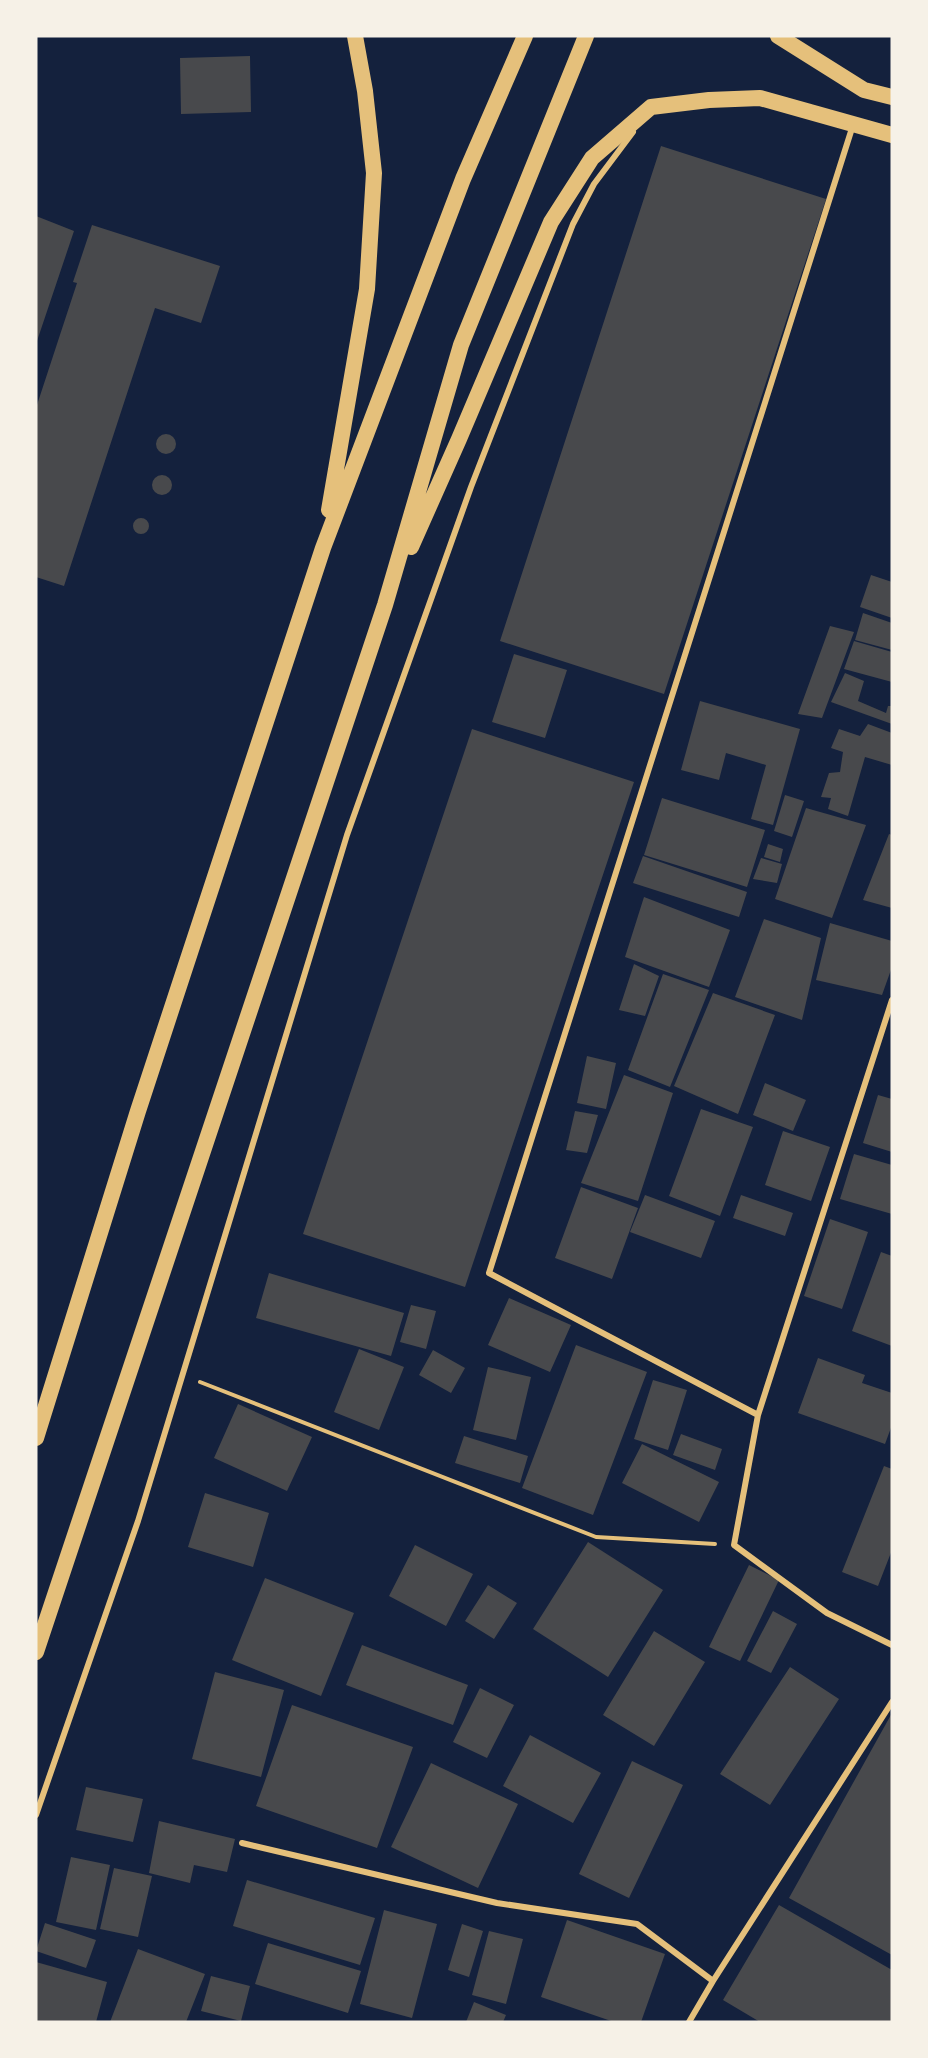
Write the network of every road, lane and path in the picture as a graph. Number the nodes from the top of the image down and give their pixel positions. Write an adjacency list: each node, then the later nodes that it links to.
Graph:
1 (355, 36): 9 (highway)
2 (525, 36): 9 (highway)
3 (586, 36): 10 (highway)
4 (778, 36): 5 (highway)
5 (892, 97)
6 (651, 107): 7 (highway); 10 (highway); 12 (street)
7 (853, 125): 8 (highway); 13 (street)
8 (892, 135)
9 (322, 548): 14 (highway)
10 (385, 605): 17 (highway)
11 (892, 1000): 13 (street)
12 (184, 1376): 15 (path); 19 (street)
13 (758, 1415): 15 (street)
14 (36, 1438)
15 (734, 1545): 16 (street)
16 (892, 1646)
17 (36, 1652)
18 (892, 1702): 21 (street)
19 (36, 1815)
20 (242, 1843): 21 (street)
21 (713, 1981): 22 (street)
22 (689, 2022)

